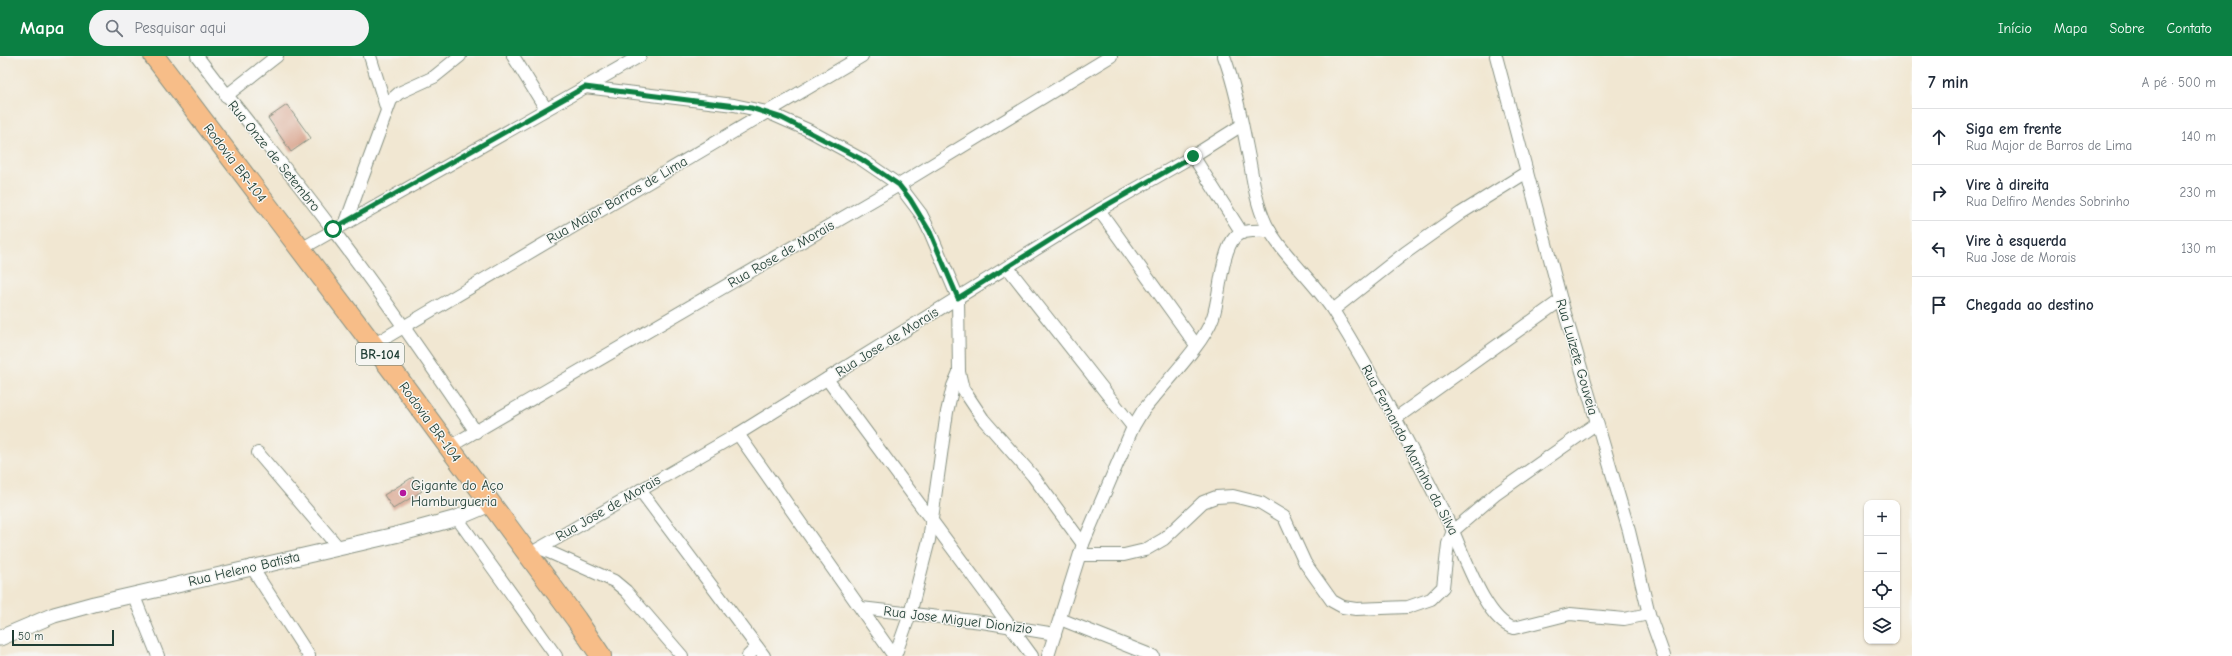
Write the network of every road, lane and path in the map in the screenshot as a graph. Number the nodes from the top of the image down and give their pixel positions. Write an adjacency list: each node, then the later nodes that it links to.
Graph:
1 (154, 56): 26 (highway, Rodovia BR-104 / BR-104)
2 (197, 56): 13 (street, Rua Onze de Setembro)
3 (277, 56): 13 (street)
4 (370, 56): 15 (street)
5 (460, 56): 15 (street)
6 (513, 56): 14 (street)
7 (640, 56): 12 (street)
8 (862, 56): 16 (street, Rua Major Barros de Lima)
9 (1112, 56): 20 (street, Rua Rose de Morais)
10 (1224, 56): 17 (street, Rua Fernando Marinho da Silva)
11 (1496, 56): 19 (street, Rua Luizete Gouveia)
12 (585, 87): 14 (street); 16 (street)
13 (226, 96): 23 (street, Rua Onze de Setembro)
14 (546, 109): 22 (street)
15 (387, 110): 22 (street)
16 (767, 112): 20 (street); 31 (street, Rua Major Barros de Lima)
17 (1242, 125): 18 (street, Rua Jose de Morais); 24 (street, Rua Fernando Marinho da Silva)
18 (1193, 156): 21 (street, Rua Jose de Morais); 25 (street)
19 (1527, 172): 29 (street, Rua Luizete Gouveia); 30 (street)
20 (899, 185): 28 (street); 39 (street, Rua Rose de Morais)
21 (1098, 210): 27 (street, Rua Jose de Morais); 32 (street)
22 (346, 222): 23 (street)
23 (333, 229): 26 (street); 31 (street, Rua Onze de Setembro)
24 (1270, 231): 25 (street); 30 (street, Rua Fernando Marinho da Silva)
25 (1242, 233): 32 (street)
26 (300, 249): 33 (highway, Rodovia BR-104 / BR-104)
27 (1008, 268): 28 (street, Rua Jose de Morais); 38 (street)
28 (958, 298): 34 (street); 35 (street, Rua Jose de Morais)
29 (1561, 300): 36 (street); 37 (street, Rua Luizete Gouveia)
30 (1333, 310): 36 (street, Rua Fernando Marinho da Silva)
31 (404, 326): 33 (street, Rua Major Barros de Lima); 39 (street, Rua Onze de Setembro)
32 (1196, 344): 38 (street)
33 (373, 345): 41 (highway, Rodovia BR-104 / BR-104)
34 (959, 372): 46 (street); 49 (street)
35 (827, 379): 40 (street, Rua Jose de Morais); 46 (street)
36 (1396, 418): 47 (street, Rua Fernando Marinho da Silva)
37 (1597, 424): 47 (street); 55 (street, Rua Luizete Gouveia)
38 (1133, 427): 49 (street)
39 (476, 432): 41 (street, Rua Rose de Morais)
40 (738, 434): 43 (street, Rua Jose de Morais); 53 (street)
41 (449, 447): 44 (highway, Rodovia BR-104 / BR-104)
42 (258, 453): 48 (street)
43 (640, 490): 50 (street, Rua Jose de Morais); 61 (street)
44 (490, 504): 45 (street, Rua Heleno Batista); 50 (highway, Rodovia BR-104 / BR-104)
45 (457, 518): 48 (street, Rua Heleno Batista); 64 (street)
46 (932, 522): 54 (street); 57 (street)
47 (1453, 531): 49 (street); 55 (street, Rua Fernando Marinho da Silva)
48 (338, 547): 51 (street, Rua Heleno Batista)
49 (1082, 550): 56 (street)
50 (534, 551): 65 (highway, Rodovia BR-104 / BR-104); 66 (street)
51 (251, 566): 52 (street, Rua Heleno Batista); 63 (street)
52 (133, 594): 59 (street, Rua Heleno Batista); 62 (street)
53 (860, 608): 54 (street, Rua Jose Miguel Dionizio); 67 (street)
54 (910, 614): 57 (street, Rua Jose Miguel Dionizio); 67 (street)
55 (1649, 614): 71 (street, Rua Luizete Gouveia)
56 (1060, 619): 58 (street); 60 (street)
57 (1010, 626): 58 (street, Rua Jose Miguel Dionizio); 68 (street)
58 (1055, 634): 69 (street)
59 (0, 638)
60 (1124, 650): 70 (street)
61 (756, 653)
62 (158, 656)
63 (309, 656)
64 (556, 656)
65 (601, 656)
66 (682, 656)
67 (894, 656)
68 (1032, 656)
69 (1048, 656)
70 (1153, 656)
71 (1664, 656)

